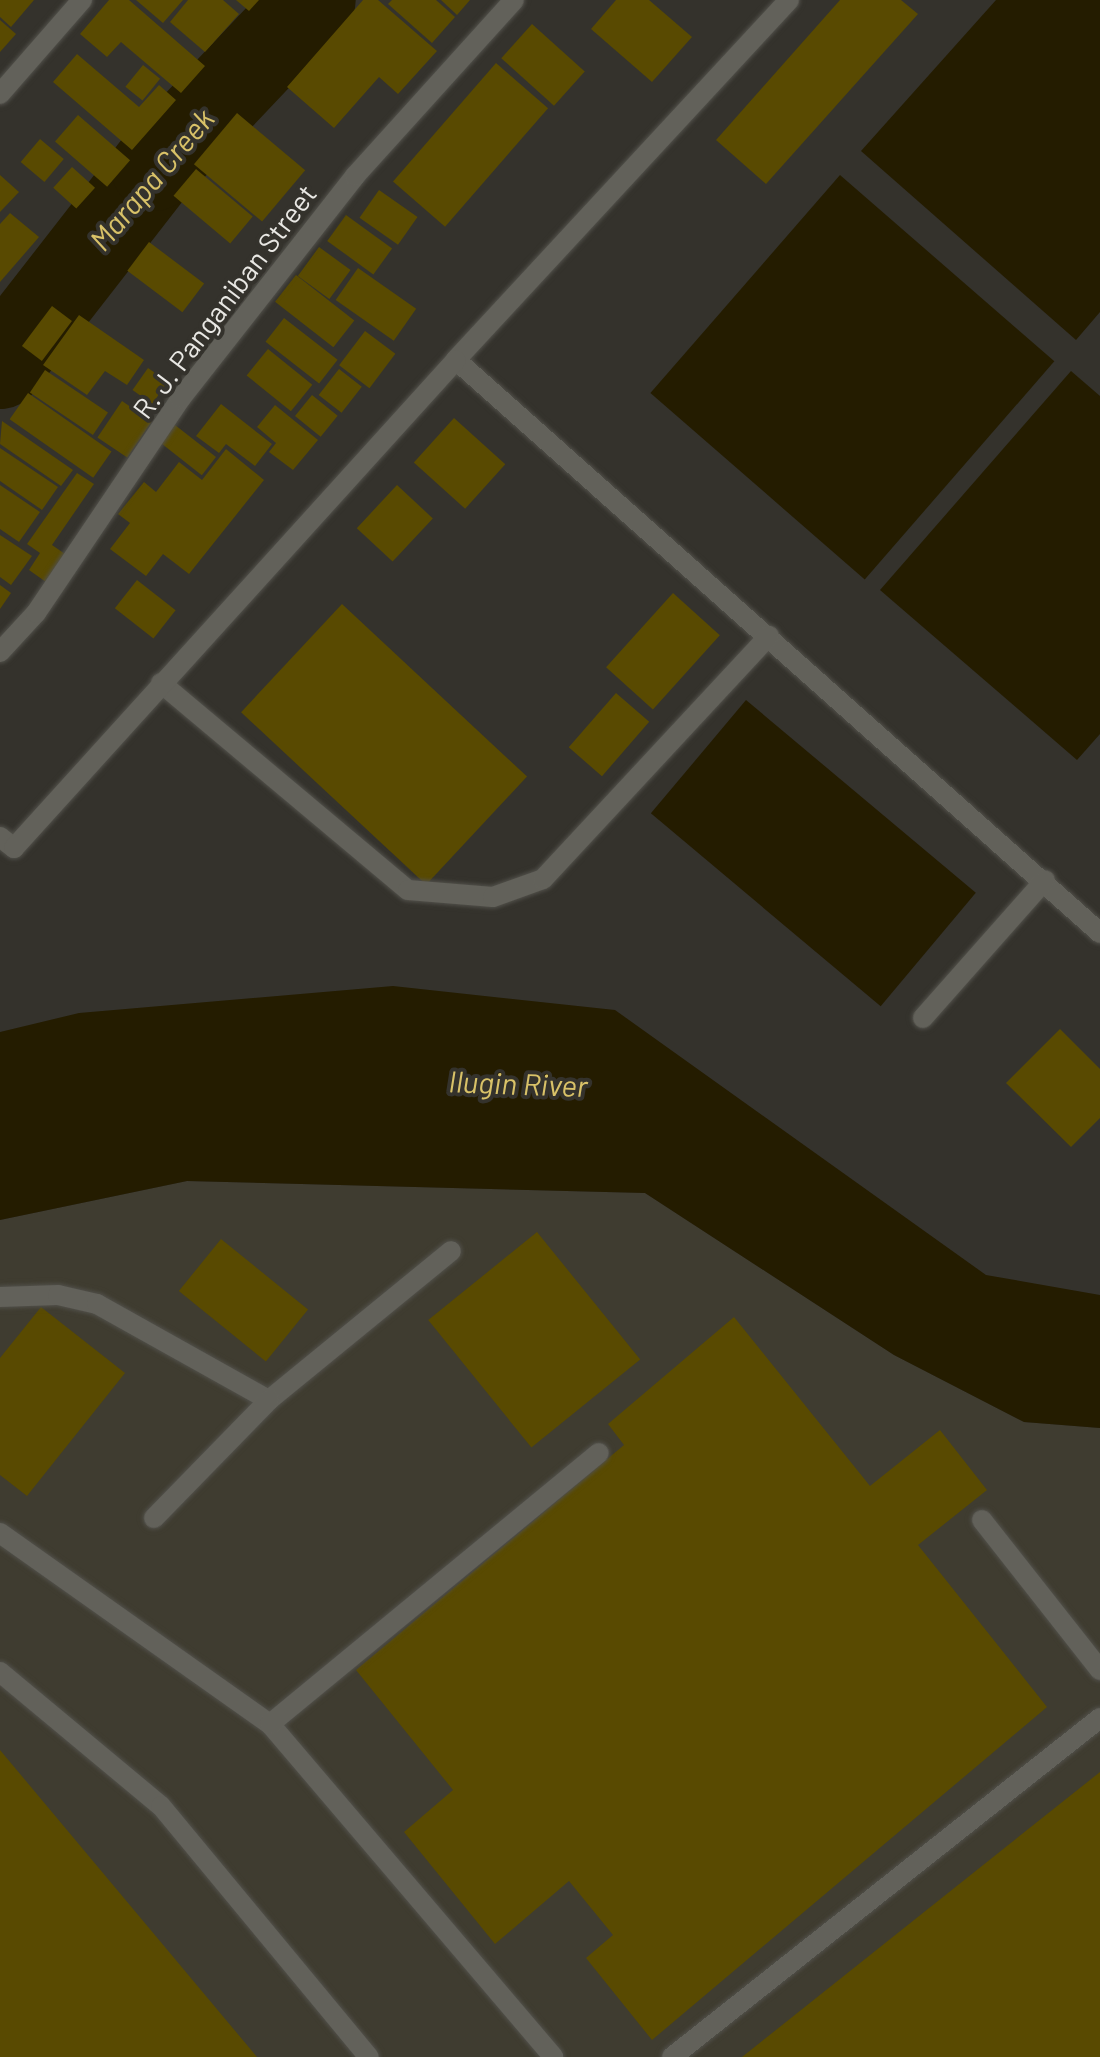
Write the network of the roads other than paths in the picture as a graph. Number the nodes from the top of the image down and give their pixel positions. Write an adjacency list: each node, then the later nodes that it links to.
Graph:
1 (82, 0): 4 (street)
2 (514, 0): 7 (street, R. J. Panganiban Street)
3 (789, 0): 5 (street)
4 (0, 94)
5 (456, 360): 6 (street); 8 (street)
6 (769, 636): 8 (street); 10 (street)
7 (0, 652)
8 (161, 683): 9 (street)
9 (0, 837)
10 (1045, 880): 11 (street); 12 (street)
11 (1100, 933)
12 (923, 1018)
13 (451, 1251): 15 (street)
14 (0, 1297): 15 (street)
15 (269, 1400): 17 (street)
16 (599, 1453): 23 (street)
17 (154, 1518)
18 (982, 1520): 20 (street)
19 (0, 1533): 23 (street)
20 (1100, 1670)
21 (0, 1672): 24 (street)
22 (1100, 1718): 26 (street)
23 (270, 1724): 25 (street)
24 (369, 2057)
25 (553, 2057)
26 (672, 2057)

